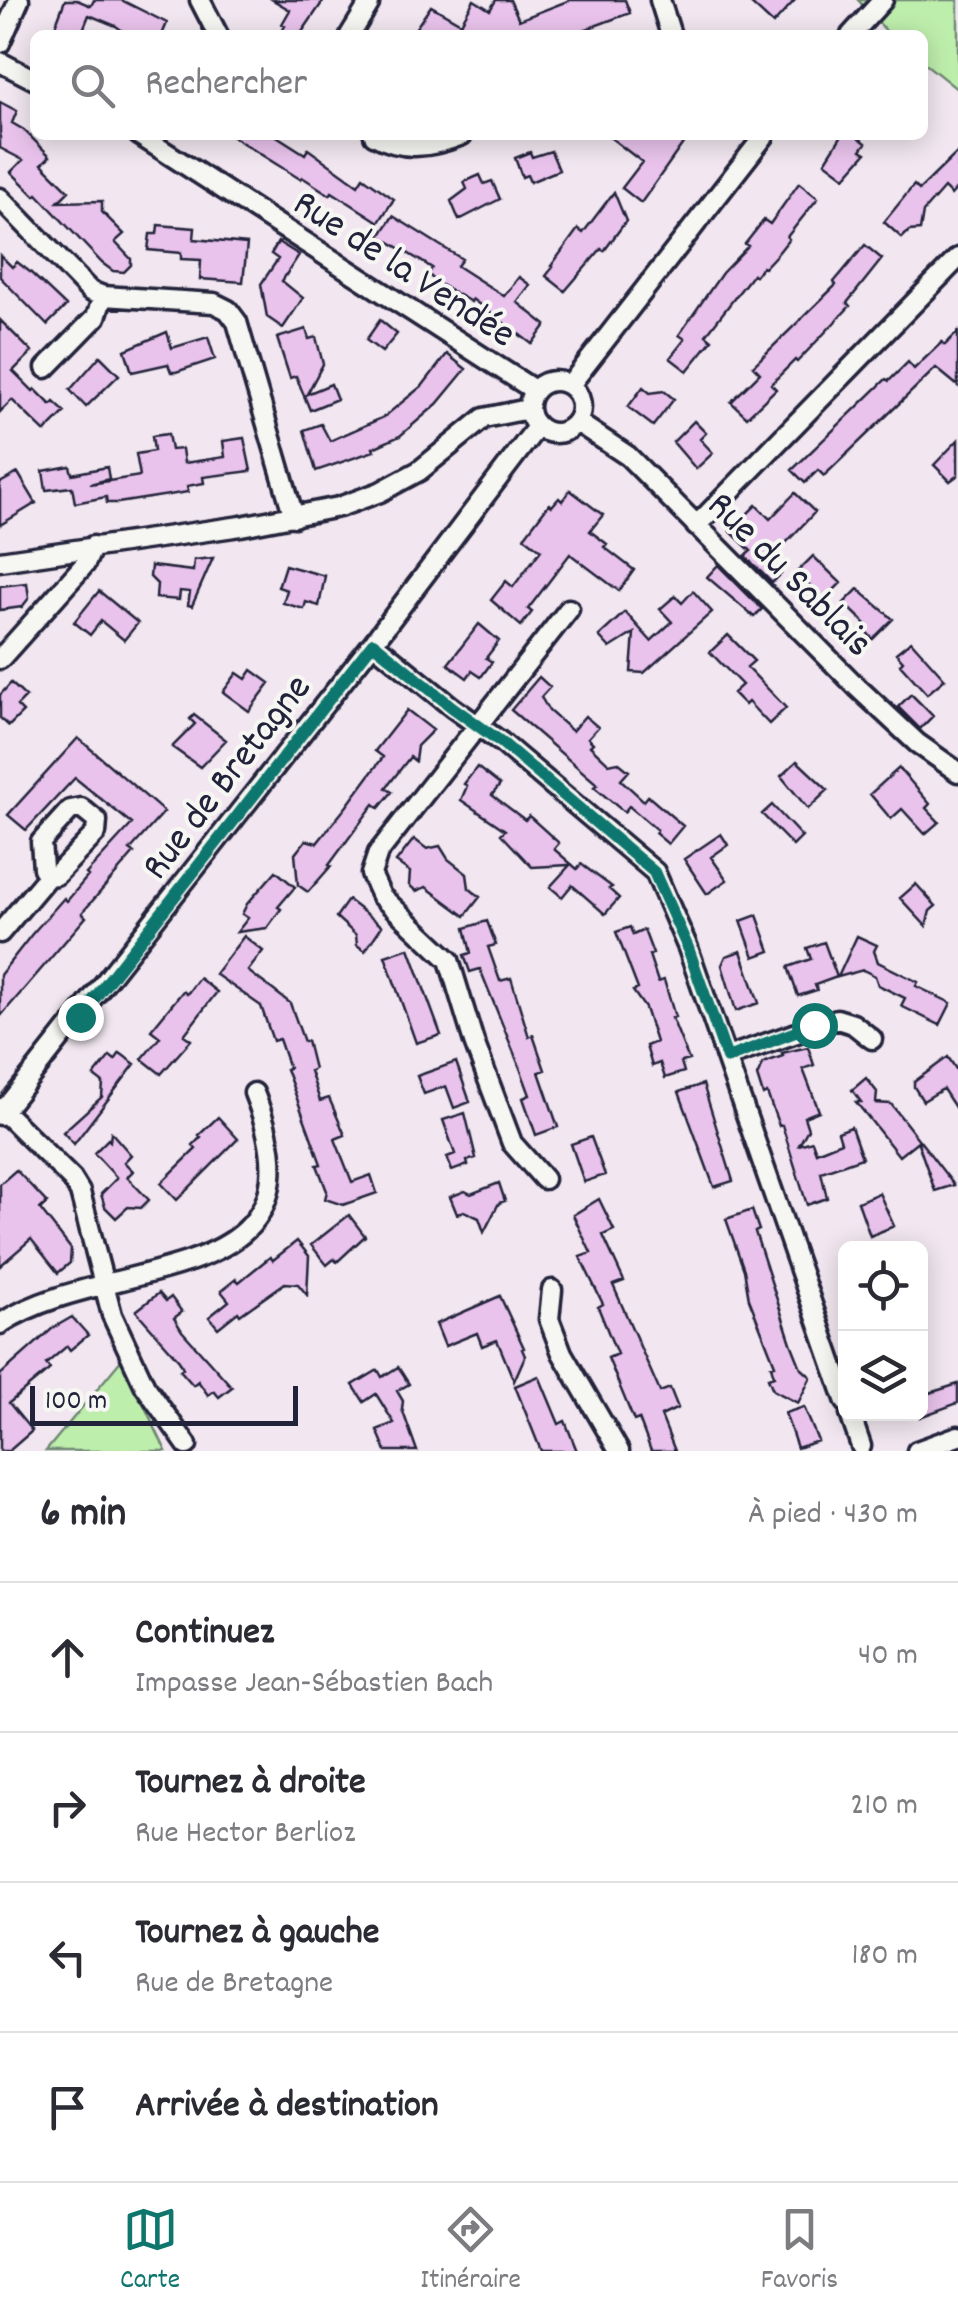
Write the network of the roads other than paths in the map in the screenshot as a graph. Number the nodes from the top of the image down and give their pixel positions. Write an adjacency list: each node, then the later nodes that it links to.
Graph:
1 (19, 0): 10 (street)
2 (200, 0): 6 (street)
3 (660, 0): 8 (street)
4 (883, 0): 9 (street)
5 (369, 4): 7 (street)
6 (215, 30)
7 (353, 30)
8 (670, 30)
9 (856, 30)
10 (0, 43)
11 (0, 62): 12 (street)
12 (30, 77)
13 (148, 140): 22 (street, Rue de la Vendée)
14 (383, 140): 15 (street)
15 (449, 140)
16 (760, 140): 21 (street)
17 (0, 198): 19 (street)
18 (958, 258): 27 (street)
19 (102, 296): 20 (street); 26 (street)
20 (46, 368)
21 (570, 385): 22 (street); 24 (street)
22 (534, 390): 23 (street)
23 (528, 410): 25 (street); 26 (street)
24 (576, 422): 25 (street); 27 (street, Rue du Sablais)
25 (537, 427): 31 (street, Rue de Bretagne)
26 (294, 517): 28 (street)
27 (696, 526): 34 (street, Rue du Sablais)
28 (93, 546): 29 (street); 32 (street)
29 (0, 561)
30 (569, 610): 33 (street)
31 (373, 643): 33 (street); 40 (street, Rue de Bretagne)
32 (0, 658)
33 (478, 727): 38 (street); 41 (street)
34 (958, 772)
35 (48, 876): 36 (street)
36 (0, 932)
37 (872, 1039): 38 (street)
38 (727, 1058): 45 (street)
39 (254, 1092): 42 (street)
40 (1, 1112): 42 (street)
41 (544, 1179)
42 (103, 1284): 44 (street); 48 (street)
43 (552, 1290): 50 (street)
44 (0, 1324)
45 (838, 1380)
46 (853, 1421): 49 (street)
47 (958, 1436): 51 (street)
48 (187, 1446)
49 (863, 1449)
50 (619, 1451)
51 (917, 1451)

